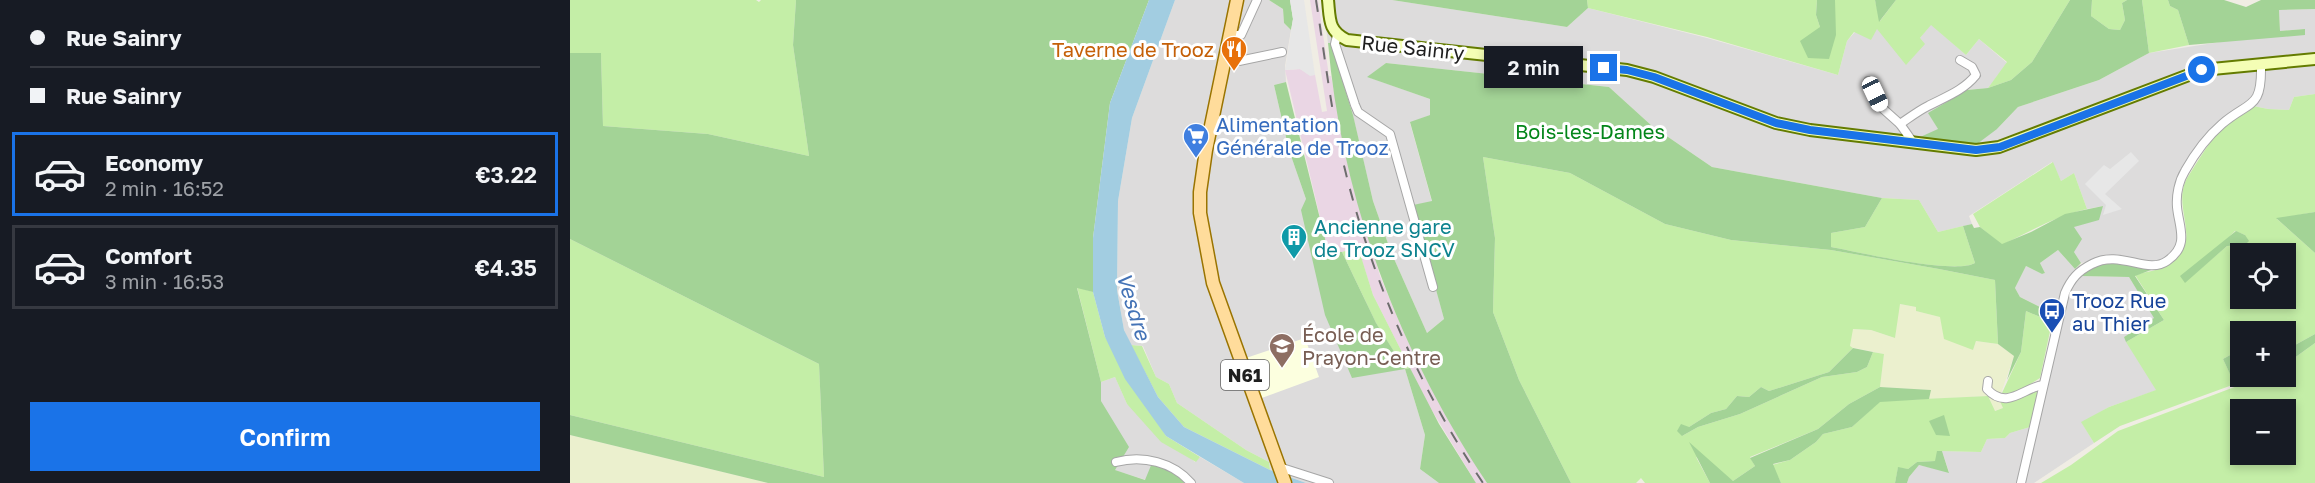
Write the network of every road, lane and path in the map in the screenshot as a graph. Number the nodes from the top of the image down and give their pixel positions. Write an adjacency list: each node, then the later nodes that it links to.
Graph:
1 (1240, 0): 4 (main road, N61); 13 (main road, N61)
2 (1257, 0): 4 (street)
3 (1328, 0): 5 (street, Rue Sainry)
4 (1234, 35): 9 (main road, N61)
5 (1337, 35): 14 (street, Rue Sainry); 15 (street)
6 (1282, 52): 9 (street)
7 (2315, 59): 10 (street, Rue Sainry)
8 (1959, 60): 12 (street)
9 (1228, 61): 13 (main road, N61)
10 (2261, 65): 14 (street, Rue Sainry); 17 (street)
11 (1868, 81): 12 (street)
12 (1900, 124): 14 (street)
13 (1211, 127): 19 (main road, N61)
14 (1912, 141)
15 (1433, 287)
16 (1988, 381): 17 (street)
17 (2043, 385): 22 (street)
18 (1116, 462): 20 (street)
19 (1282, 474): 21 (street)
20 (1191, 483)
21 (1329, 483)
22 (2021, 483)

